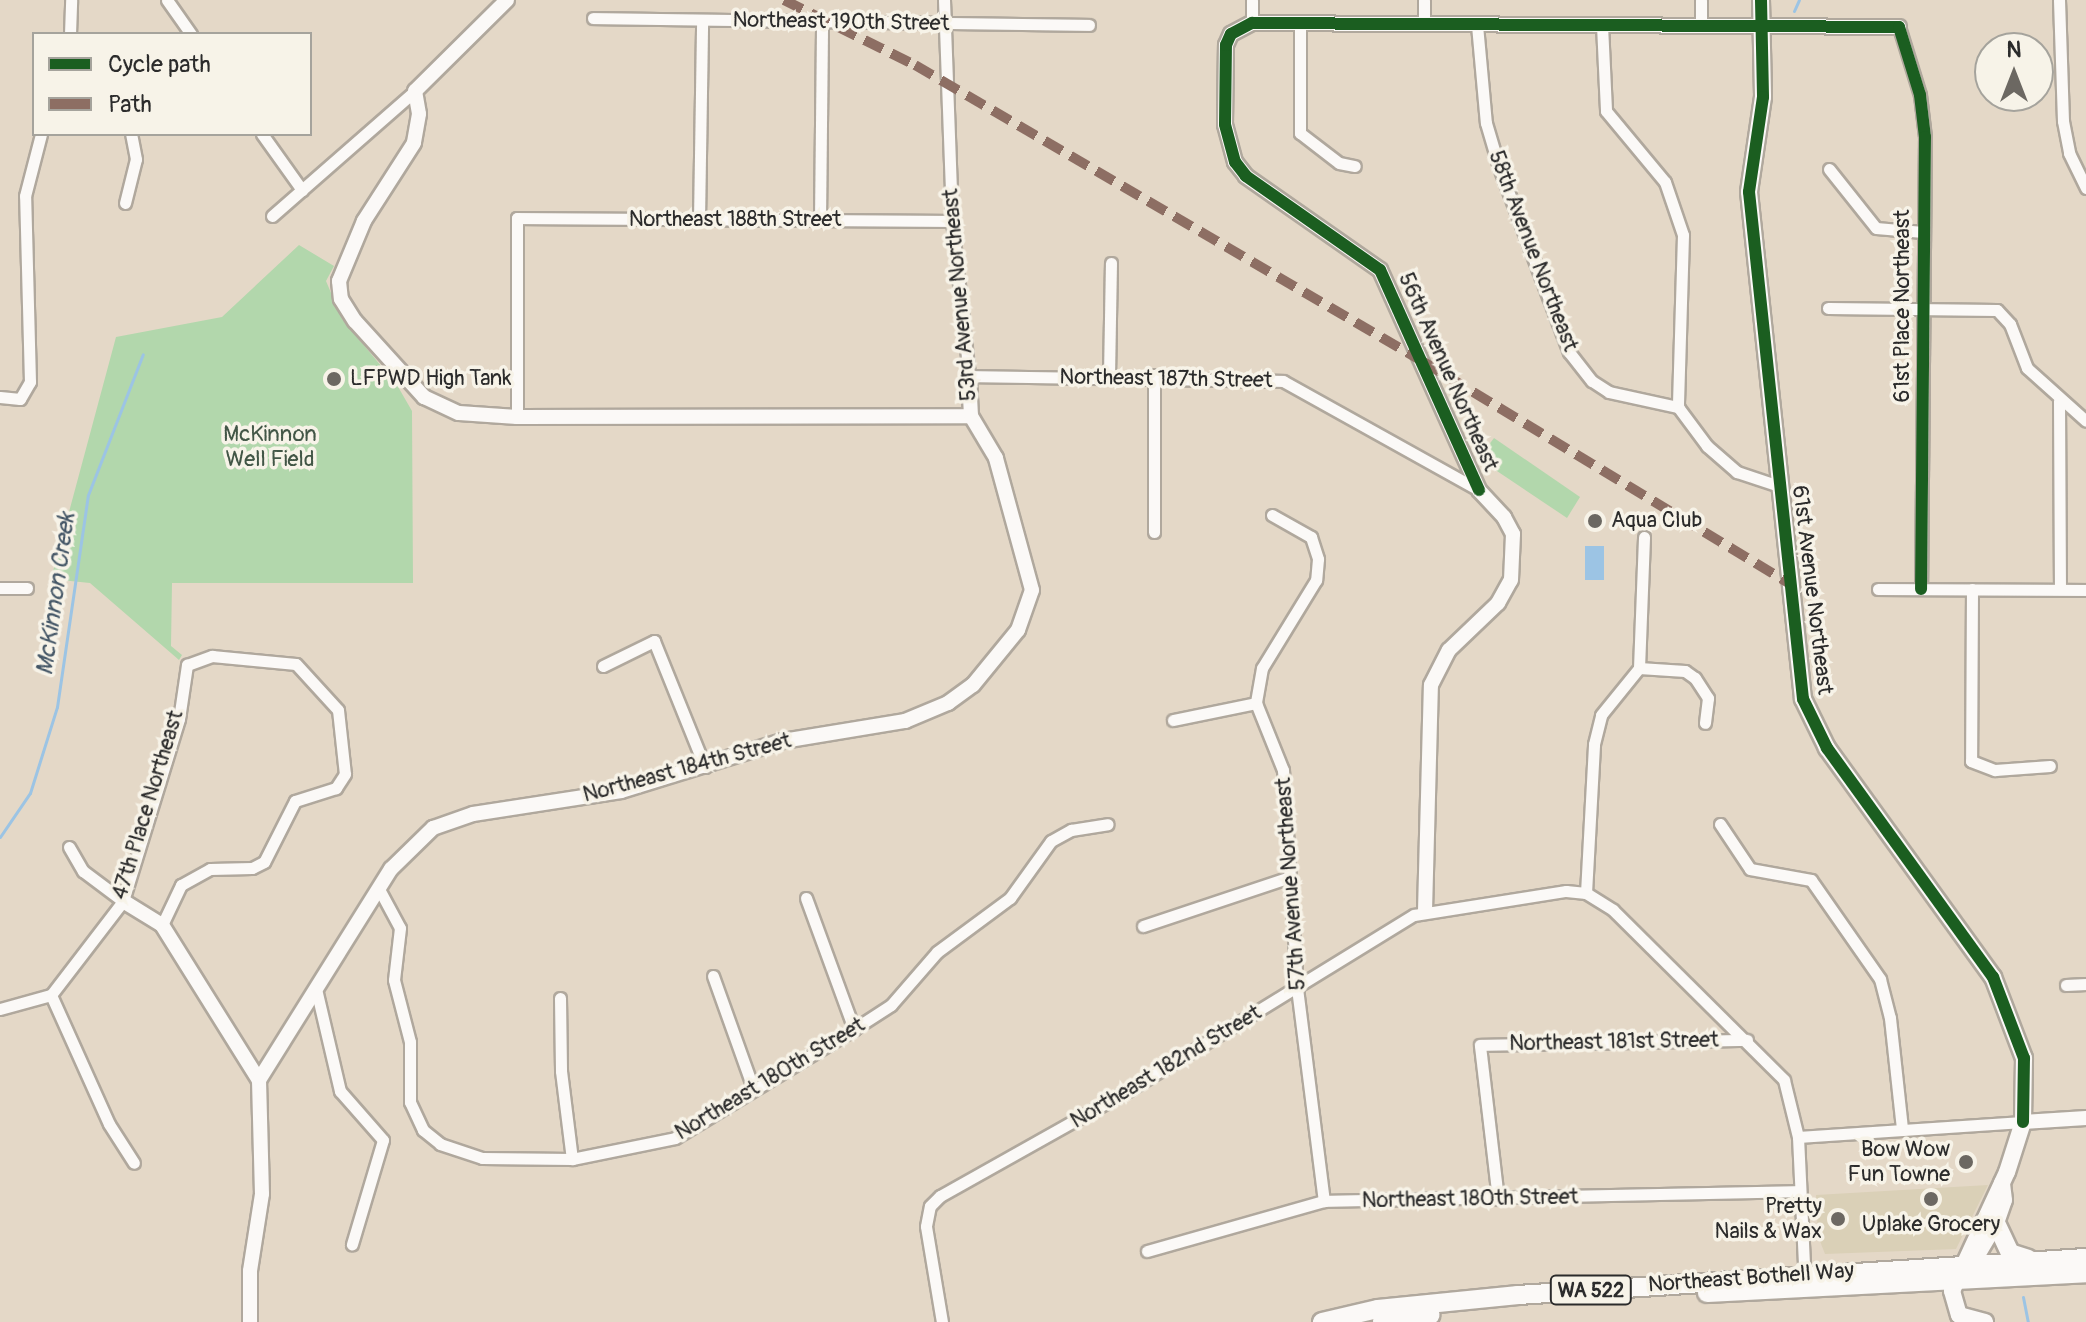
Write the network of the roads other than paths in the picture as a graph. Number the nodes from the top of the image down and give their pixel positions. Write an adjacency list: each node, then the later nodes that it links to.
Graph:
1 (71, 0): 23 (street)
2 (167, 0): 24 (street)
3 (507, 0): 25 (street)
4 (944, 0): 13 (street, 53rd Avenue Northeast)
5 (1252, 0): 14 (street)
6 (1424, 0): 16 (street)
7 (1701, 0): 20 (street)
8 (1761, 0): 21 (main road, 61st Avenue Northeast)
9 (2059, 0): 31 (street)
10 (593, 18): 11 (street, Northeast 190th Street)
11 (702, 20): 12 (street, Northeast 190th Street); 35 (street)
12 (822, 21): 13 (street, Northeast 190th Street); 36 (street)
13 (944, 23): 17 (street, Northeast 190th Street); 37 (street, 53rd Avenue Northeast)
14 (1252, 23): 15 (street); 52 (street, 56th Avenue Northeast)
15 (1300, 24): 16 (street); 29 (street)
16 (1424, 24): 18 (street)
17 (1089, 25)
18 (1477, 25): 19 (street); 47 (street, 58th Avenue Northeast)
19 (1602, 25): 20 (street); 47 (street)
20 (1701, 25): 21 (street)
21 (1762, 26): 22 (street); 51 (main road, 61st Avenue Northeast)
22 (1899, 27): 38 (street, 61st Place Northeast)
23 (70, 32)
24 (190, 32)
25 (415, 91): 32 (street); 49 (street)
26 (40, 136): 45 (street)
27 (131, 136): 33 (street)
28 (263, 136): 32 (street)
29 (1355, 166)
30 (1829, 169): 38 (street)
31 (2086, 188)
32 (302, 190): 34 (street)
33 (125, 203)
34 (272, 216)
35 (699, 220): 36 (street, Northeast 188th Street); 49 (street, Northeast 188th Street)
36 (820, 220): 37 (street, Northeast 188th Street)
37 (952, 221): 43 (street, 53rd Avenue Northeast)
38 (1923, 232): 41 (street, 61st Place Northeast)
39 (1111, 263): 44 (street)
40 (1828, 308): 41 (street)
41 (1924, 308): 46 (street); 60 (street, 61st Place Northeast)
42 (1154, 375): 44 (street, Northeast 187th Street); 52 (street, Northeast 187th Street); 54 (street)
43 (969, 376): 44 (street, Northeast 187th Street); 48 (street, 53rd Avenue Northeast)
44 (1109, 376)
45 (0, 397)
46 (2059, 401): 50 (street); 62 (street)
47 (1678, 407): 51 (street)
48 (971, 416): 49 (street); 56 (street, 53rd Avenue Northeast)
49 (517, 417)
50 (2086, 421)
51 (1779, 486): 95 (main road, 61st Avenue Northeast)
52 (1479, 490): 79 (street)
53 (1272, 515): 66 (street)
54 (1154, 532)
55 (1644, 537): 65 (street)
56 (1031, 578): 70 (street, Northeast 184th Street)
57 (0, 588): 58 (street)
58 (27, 588)
59 (1878, 589): 60 (street)
60 (1921, 589): 61 (street)
61 (1972, 589): 62 (street); 69 (street)
62 (2060, 589): 63 (street)
63 (2086, 590)
64 (603, 666): 70 (street)
65 (1639, 668): 68 (street); 76 (street)
66 (1256, 703): 67 (street); 74 (street, 57th Avenue Northeast)
67 (1173, 720)
68 (1705, 723)
69 (2050, 766)
70 (705, 767): 75 (street, Northeast 184th Street)
71 (1108, 824): 90 (street, Northeast 180th Street)
72 (1720, 824): 96 (street)
73 (69, 847): 78 (street)
74 (1290, 877): 81 (street); 85 (street, 57th Avenue Northeast)
75 (379, 889): 86 (street, Northeast 184th Street); 98 (street, Northeast 180th Street)
76 (1586, 893): 79 (street, Northeast 182nd Street); 91 (street)
77 (806, 898): 90 (street)
78 (123, 901): 80 (street); 80 (street, 47th Place Northeast); 87 (street, 47th Place Northeast)
79 (1425, 911): 85 (street, Northeast 182nd Street)
80 (162, 925): 92 (street)
81 (1143, 926)
82 (713, 976): 93 (street)
83 (2086, 984): 84 (street)
84 (2066, 985)
85 (1297, 988): 103 (street, 57th Avenue Northeast); 113 (street, Northeast 182nd Street)
86 (317, 993): 92 (street, Northeast 184th Street); 105 (street)
87 (51, 995): 89 (street); 99 (street)
88 (560, 998): 98 (street)
89 (0, 1009)
90 (854, 1029): 93 (street, Northeast 180th Street)
91 (1747, 1040): 97 (street); 102 (street, Northeast 181st Street)
92 (259, 1080): 112 (street)
93 (753, 1088): 98 (street, Northeast 180th Street)
94 (2086, 1118): 95 (street)
95 (2023, 1122): 96 (street); 100 (main road, 61st Avenue Northeast)
96 (1902, 1129): 97 (street)
97 (1798, 1137): 101 (street)
98 (572, 1159)
99 (134, 1163)
100 (2002, 1183): 104 (main road, 61st Avenue Northeast); 110 (main road, 61st Avenue Northeast)
101 (1800, 1191): 102 (street, Northeast 180th Street); 111 (street)
102 (1498, 1199): 103 (street, Northeast 180th Street)
103 (1324, 1201): 106 (street, Northeast 180th Street)
104 (1996, 1223): 108 (main road); 110 (main road, 61st Avenue Northeast)
105 (352, 1244)
106 (1147, 1251)
107 (2086, 1258): 108 (main road, Northeast Bothell Way / WA 522)
108 (2043, 1261): 110 (main road, Northeast Bothell Way / WA 522)
109 (2086, 1273): 110 (main road, Northeast Bothell Way / WA 522)
110 (1961, 1277): 111 (main road, Northeast Bothell Way / WA 522); 116 (main road)
111 (1804, 1281): 114 (main road, Northeast Bothell Way / WA 522); 115 (main road, Northeast Bothell Way / WA 522)
112 (250, 1322)
113 (942, 1322)
114 (1322, 1322)
115 (1382, 1322)
116 (1985, 1322)

